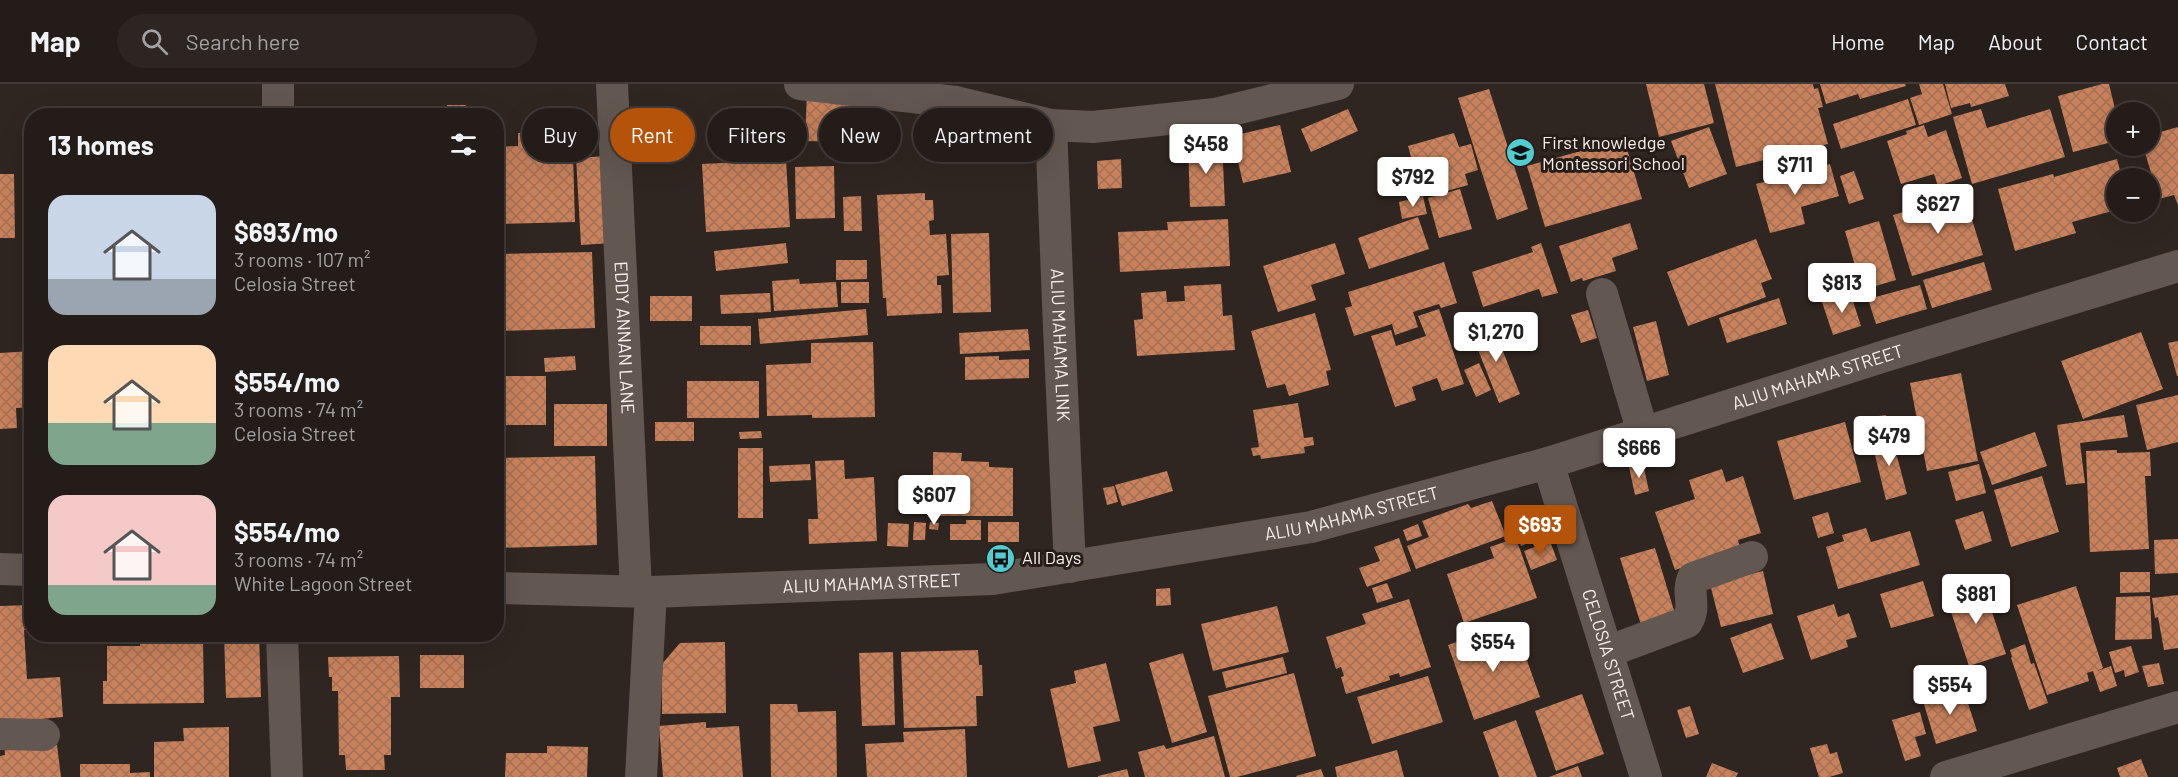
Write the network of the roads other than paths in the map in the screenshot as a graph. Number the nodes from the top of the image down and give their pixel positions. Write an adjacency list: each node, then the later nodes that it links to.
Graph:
1 (278, 84): 6 (street)
2 (612, 84): 19 (street, EDDY ANNAN LANE)
3 (800, 84): 7 (street)
4 (1338, 84): 5 (street)
5 (1250, 95): 8 (street)
6 (278, 108)
7 (981, 108)
8 (1053, 125)
9 (1052, 162): 15 (street, ALIU MAHAMA LINK)
10 (2178, 266): 12 (street, ALIU MAHAMA STREET)
11 (1602, 294): 12 (street)
12 (1643, 433): 13 (street, ALIU MAHAMA STREET)
13 (1548, 463): 15 (street, ALIU MAHAMA STREET); 21 (street, CELOSIA STREET)
14 (1752, 557): 21 (street)
15 (1071, 567): 19 (street, ALIU MAHAMA STREET)
16 (0, 569): 17 (street)
17 (24, 570)
18 (504, 588): 19 (street, ALIU MAHAMA STREET)
19 (644, 592): 26 (street, EDDY ANNAN LANE)
20 (282, 642): 25 (street)
21 (1607, 652): 27 (street, CELOSIA STREET)
22 (2178, 707): 28 (street)
23 (0, 735): 24 (street)
24 (44, 735)
25 (287, 777)
26 (641, 777)
27 (1646, 777)
28 (1946, 777)

